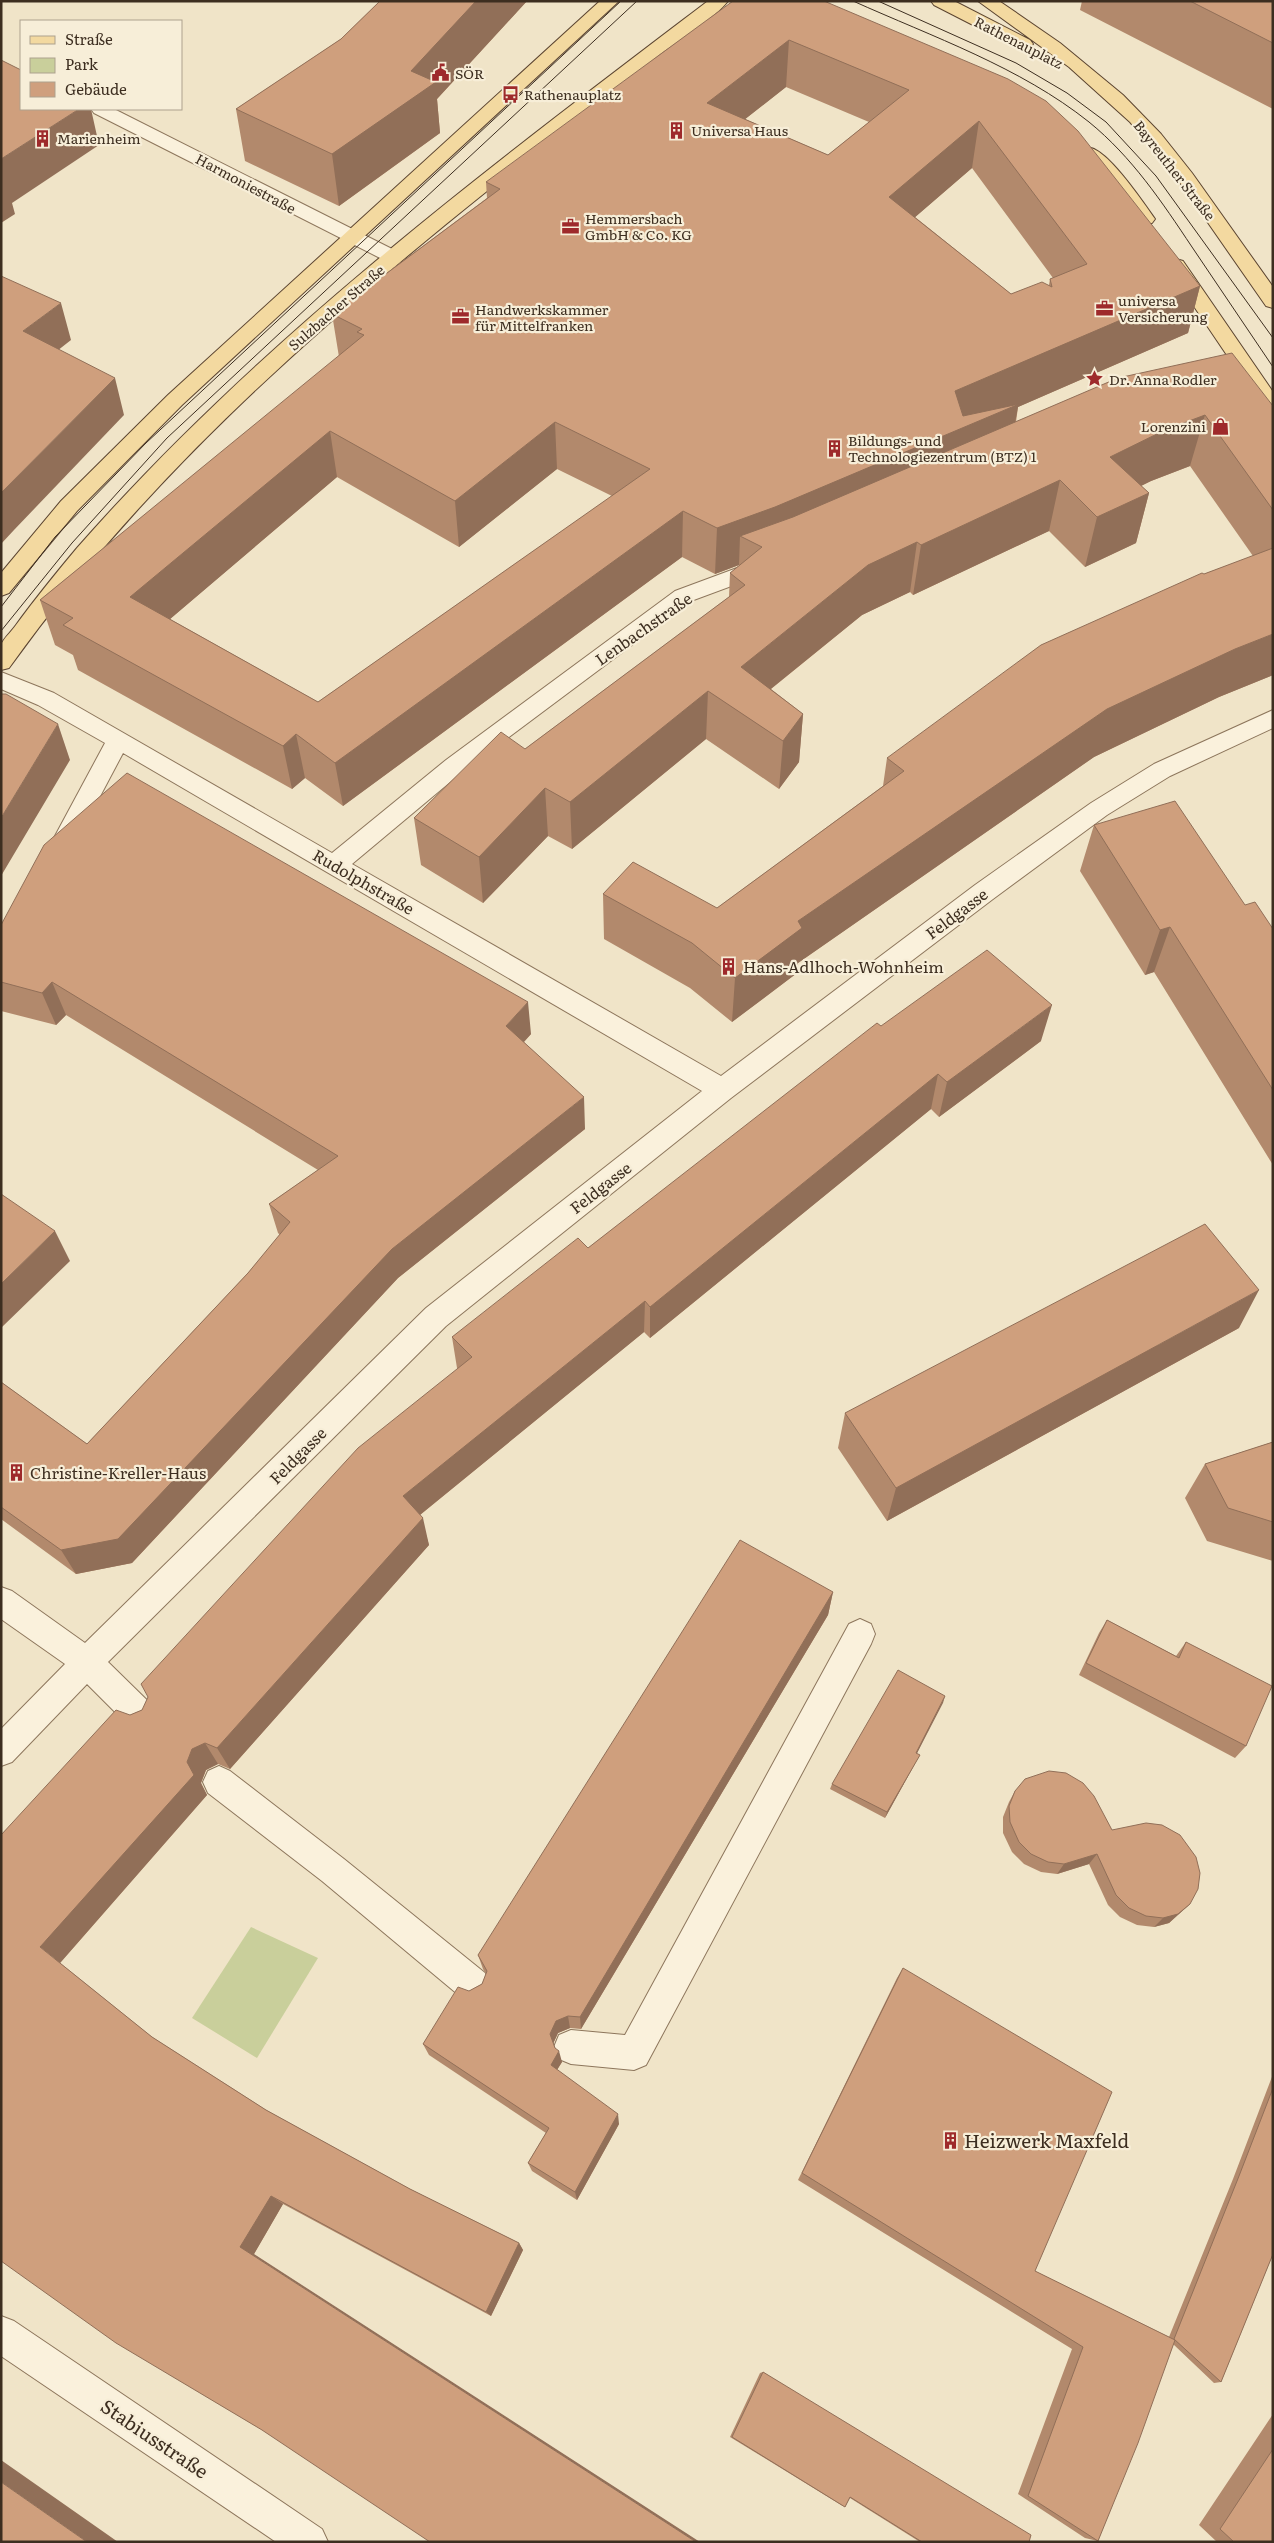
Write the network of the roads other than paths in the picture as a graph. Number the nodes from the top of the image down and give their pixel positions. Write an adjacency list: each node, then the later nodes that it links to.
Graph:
1 (610, 1): 9 (main road)
2 (719, 1): 11 (main road, Sulzbacher Straße)
3 (940, 1): 5 (main road, Rathenauplatz)
4 (987, 1): 5 (main road, Bayreuther Straße)
5 (1099, 83): 12 (main road, Bayreuther Straße)
6 (102, 110): 9 (street, Harmoniestraße)
7 (1079, 142): 8 (main road)
8 (1154, 232)
9 (352, 237): 11 (street, Harmoniestraße); 17 (main road)
10 (1164, 248): 13 (main road)
11 (393, 257): 18 (main road, Sulzbacher Straße)
12 (1273, 302)
13 (1247, 370): 14 (street); 15 (main road)
14 (1224, 375)
15 (1273, 408)
16 (780, 560): 22 (street, Lenbachstraße)
17 (1, 588)
18 (1, 662)
19 (1, 680): 21 (street, Rudolphstraße)
20 (1273, 718): 24 (street, Feldgasse)
21 (118, 740): 22 (street, Rudolphstraße); 23 (street)
22 (334, 864): 24 (street, Rudolphstraße)
23 (47, 873)
24 (722, 1090): 27 (street, Feldgasse)
25 (1, 1602): 27 (street)
26 (860, 1634): 32 (street)
27 (87, 1662): 28 (street); 29 (street, Feldgasse)
28 (144, 1720)
29 (1, 1751)
30 (219, 1782): 31 (street)
31 (473, 1984)
32 (571, 2047)
33 (1, 2334): 34 (street, Stabiusstraße)
34 (309, 2542)

